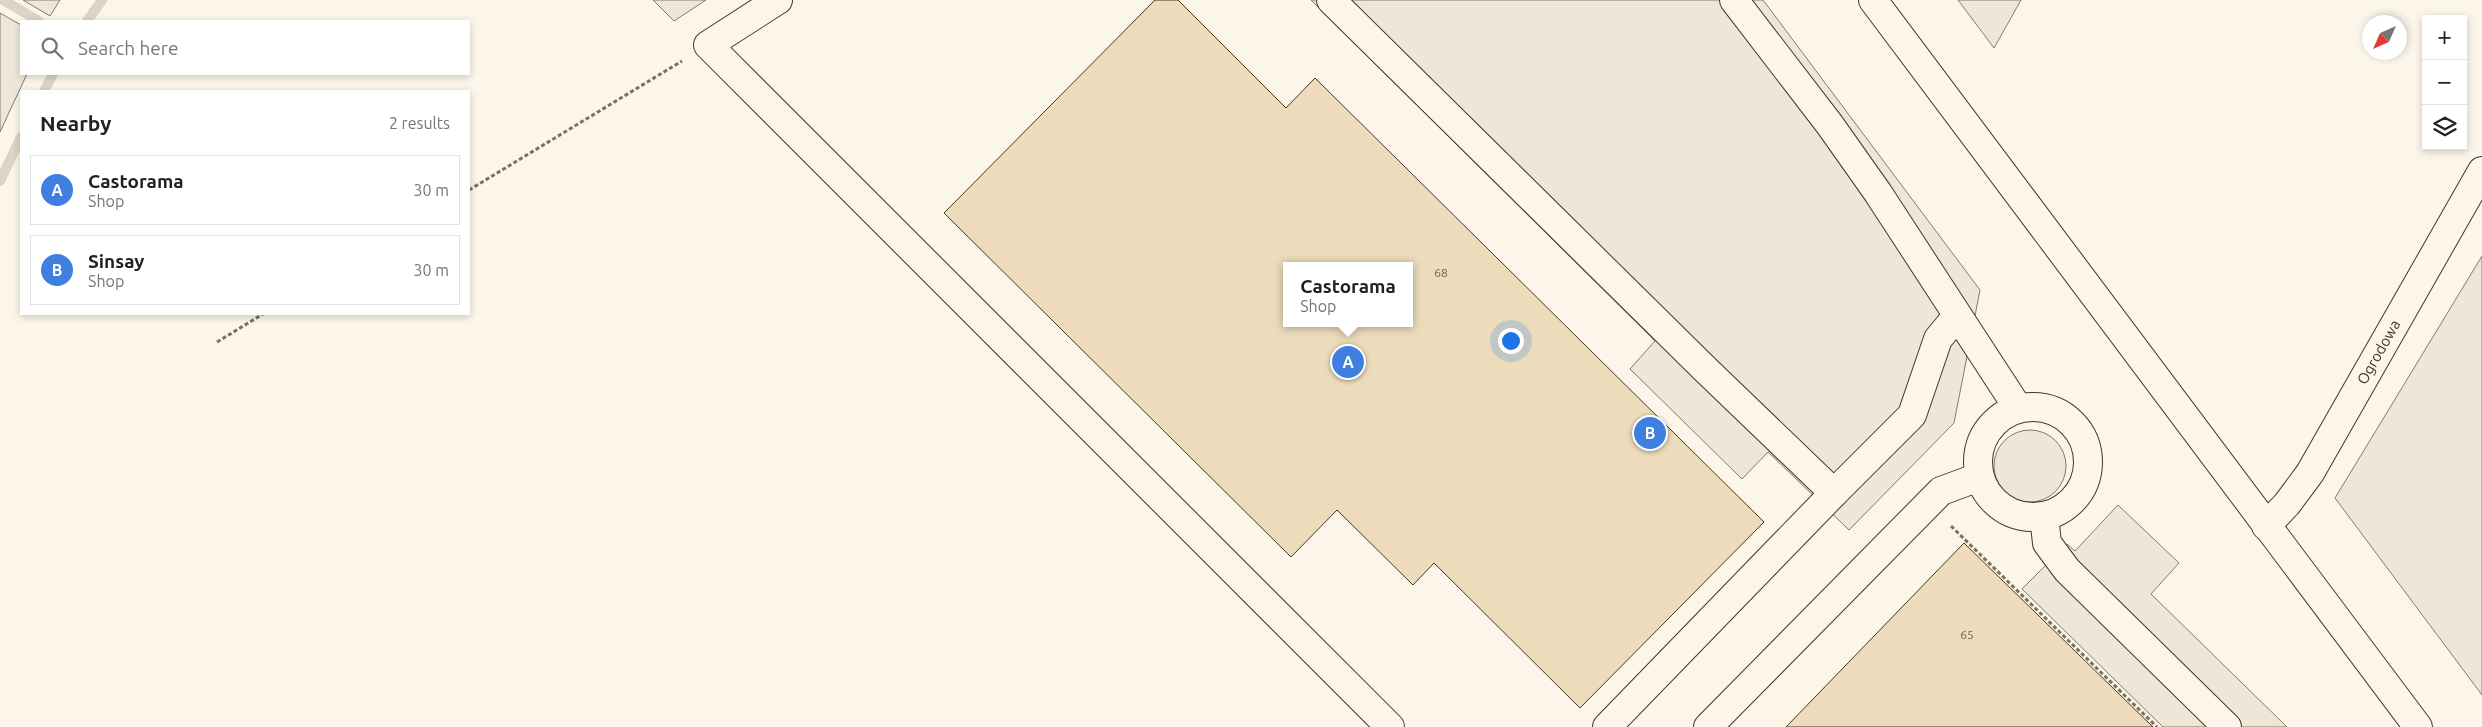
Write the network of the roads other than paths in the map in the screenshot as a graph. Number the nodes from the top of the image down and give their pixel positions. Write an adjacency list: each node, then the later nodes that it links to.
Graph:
1 (778, 0): 13 (main road)
2 (1331, 0): 10 (main road)
3 (1734, 0): 7 (main road)
4 (1872, 0): 12 (main road)
5 (2482, 171): 6 (main road, Ogrodowa)
6 (2472, 209): 12 (main road, Ogrodowa)
7 (1957, 316): 8 (main road); 10 (main road)
8 (2018, 408): 9 (main road); 11 (main road)
9 (1979, 477): 11 (main road); 15 (main road)
10 (1834, 493): 14 (main road)
11 (2044, 516): 16 (main road)
12 (2266, 526): 17 (main road)
13 (1390, 727)
14 (1607, 727)
15 (1708, 727)
16 (2227, 727)
17 (2418, 727)

